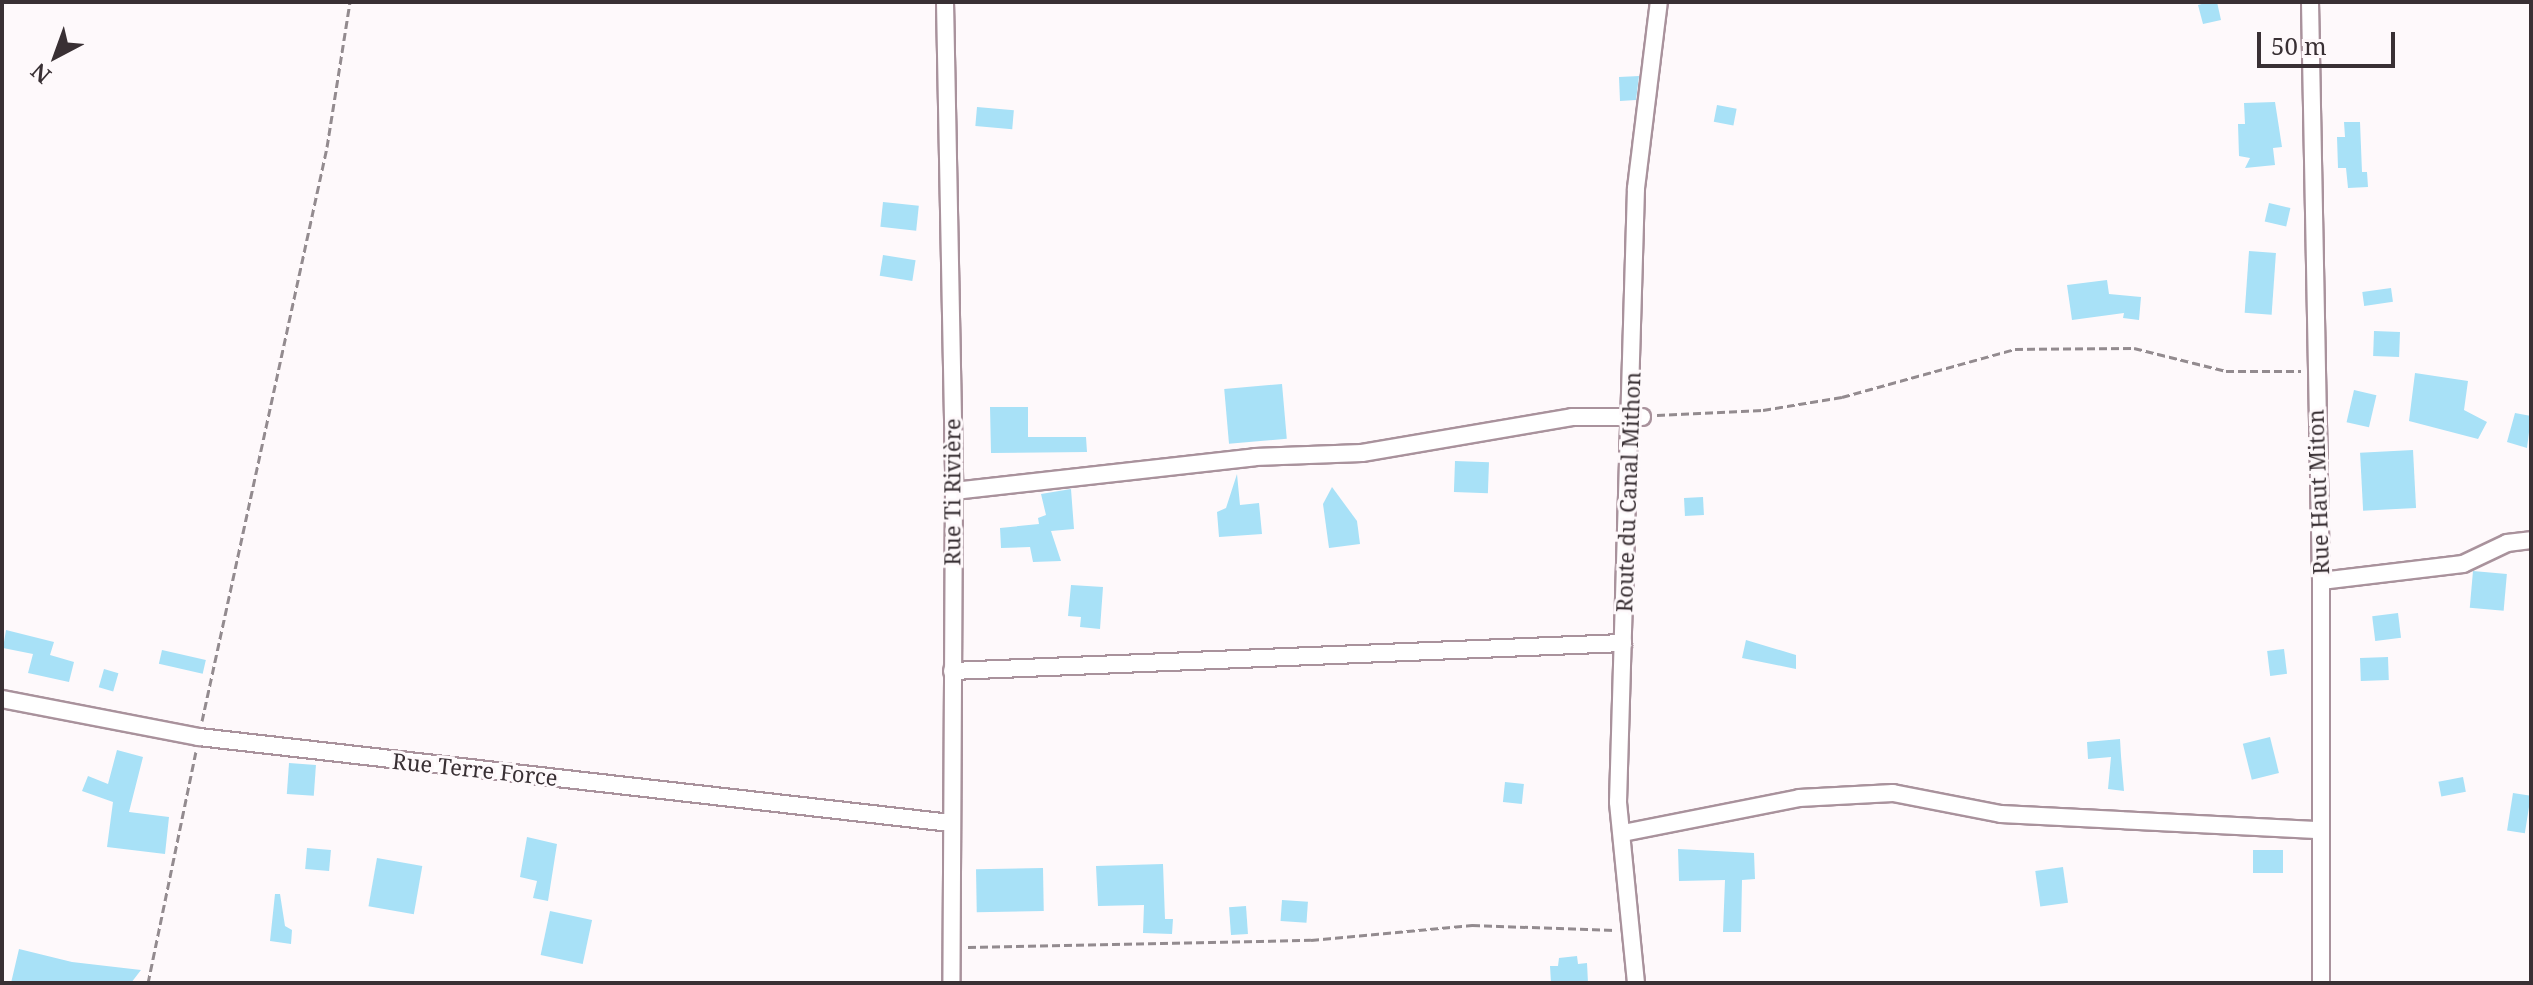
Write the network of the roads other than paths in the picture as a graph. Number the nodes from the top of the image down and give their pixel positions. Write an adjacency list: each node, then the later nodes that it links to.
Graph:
1 (945, 2): 5 (street, Rue Ti Rivière)
2 (1659, 2): 4 (street, Route du Canal Mithon)
3 (2310, 2): 7 (street, Rue Haut Miton)
4 (1636, 417): 5 (street); 8 (street, Route du Canal Mithon)
5 (954, 491): 9 (street, Rue Ti Rivière)
6 (2531, 540): 7 (street)
7 (2321, 581): 12 (street, Rue Haut Miton)
8 (1623, 643): 9 (street); 13 (street, Route du Canal Mithon)
9 (952, 671): 11 (street, Rue Ti Rivière)
10 (2, 699): 11 (street, Rue Terre Force)
11 (950, 823): 14 (street, Rue Ti Rivière)
12 (2321, 830): 13 (street); 16 (street, Rue Haut Miton)
13 (1623, 833): 15 (street, Route du Canal Mithon)
14 (951, 983)
15 (1636, 983)
16 (2321, 983)

